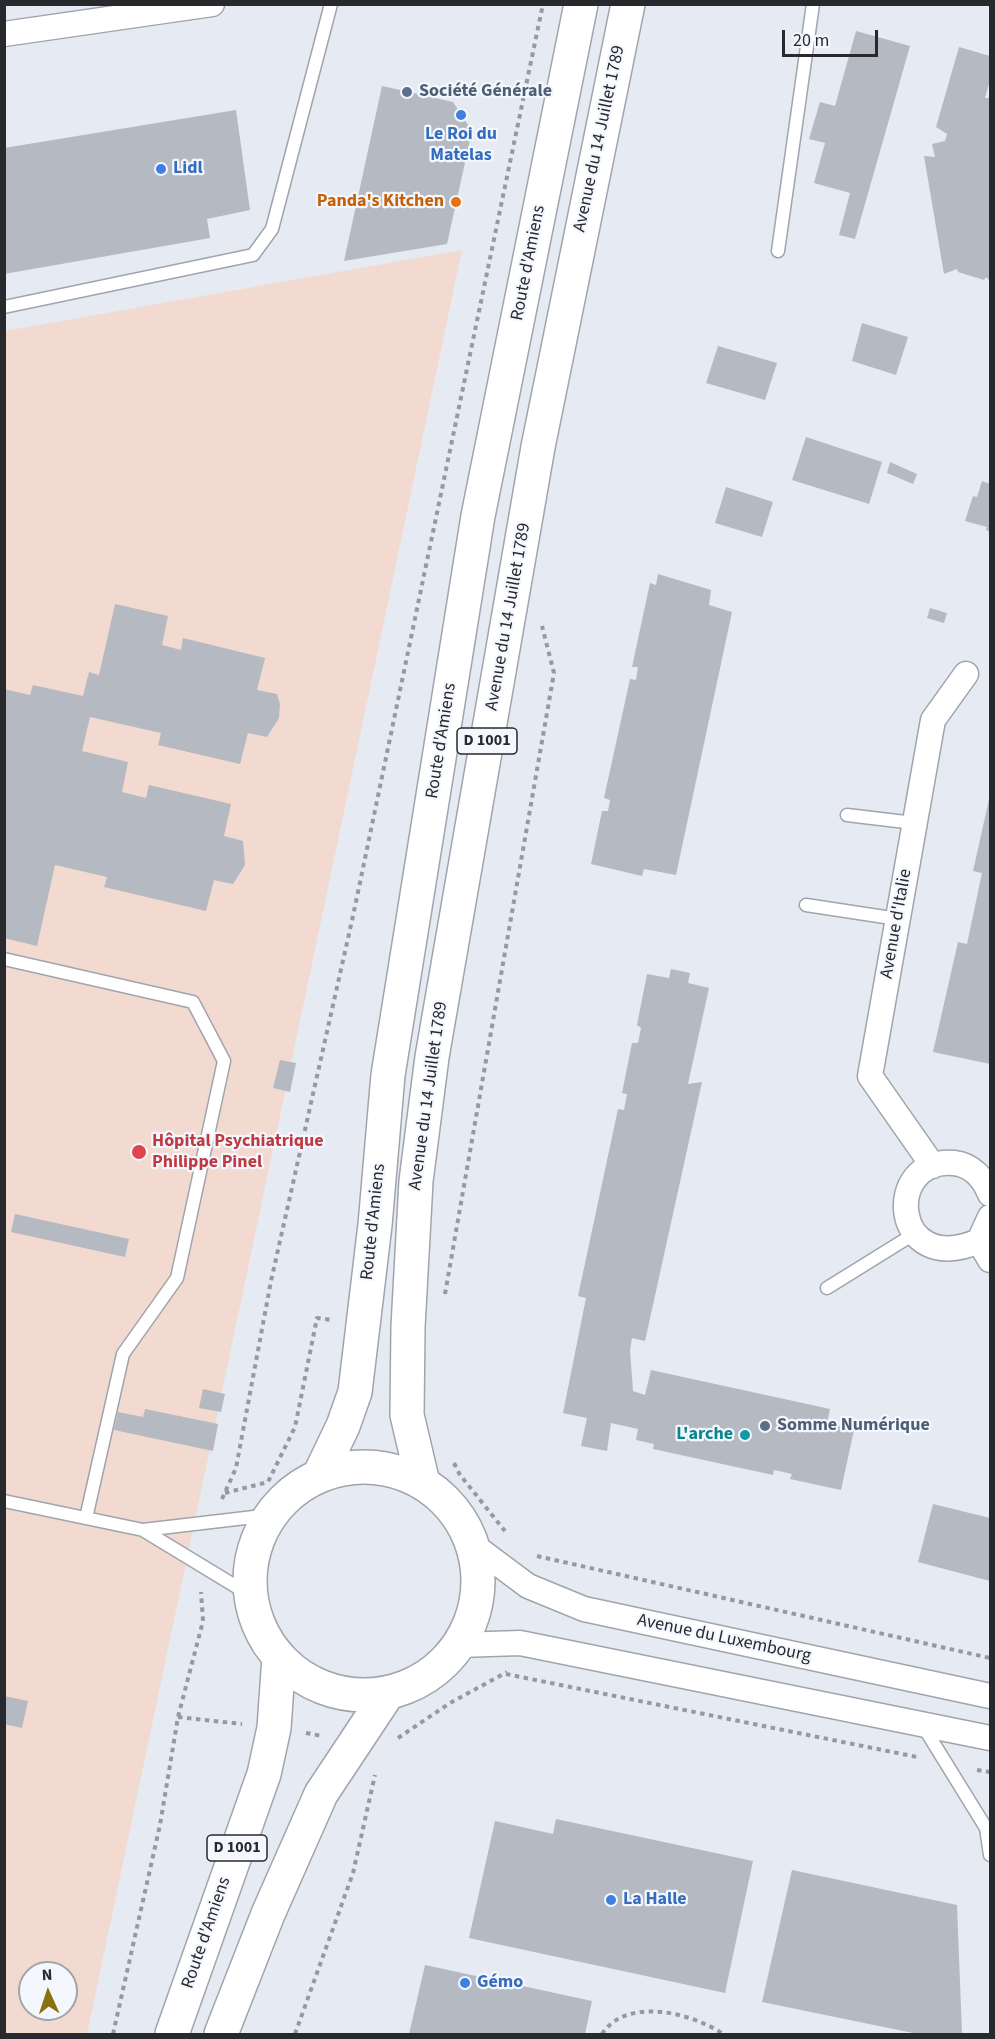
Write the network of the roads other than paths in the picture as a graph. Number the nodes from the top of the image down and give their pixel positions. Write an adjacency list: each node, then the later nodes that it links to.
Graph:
1 (212, 4): 6 (street)
2 (331, 4): 8 (lane)
3 (581, 4): 21 (main road, Route d'Amiens / D 1001)
4 (628, 4): 22 (main road, Avenue du 14 Juillet 1789 / D 1001)
5 (813, 4): 7 (lane)
6 (4, 34)
7 (778, 251)
8 (4, 308)
9 (966, 674): 11 (street, Avenue d'Italie)
10 (847, 815): 11 (lane)
11 (915, 823): 13 (street, Avenue d'Italie)
12 (806, 905): 13 (lane)
13 (898, 919): 15 (street, Avenue d'Italie)
14 (4, 959): 25 (lane)
15 (933, 1166): 16 (street); 18 (street)
16 (989, 1186)
17 (990, 1218): 19 (street)
18 (914, 1234): 19 (street); 20 (lane)
19 (985, 1250)
20 (827, 1288)
21 (319, 1476): 22 (main road); 24 (main road)
22 (423, 1483): 27 (main road)
23 (4, 1501): 25 (lane)
24 (271, 1515): 26 (lane); 28 (main road)
25 (86, 1518): 26 (lane)
26 (143, 1530): 28 (lane)
27 (473, 1545): 29 (main road); 32 (street, Avenue du Luxembourg)
28 (250, 1594): 30 (main road)
29 (459, 1645): 31 (main road); 33 (street)
30 (279, 1657): 31 (main road); 36 (main road, Route d'Amiens / D 1001)
31 (387, 1693): 37 (main road, D 1001)
32 (990, 1696)
33 (920, 1723): 34 (street); 35 (lane)
34 (990, 1738)
35 (990, 1855)
36 (172, 2034)
37 (221, 2034)

